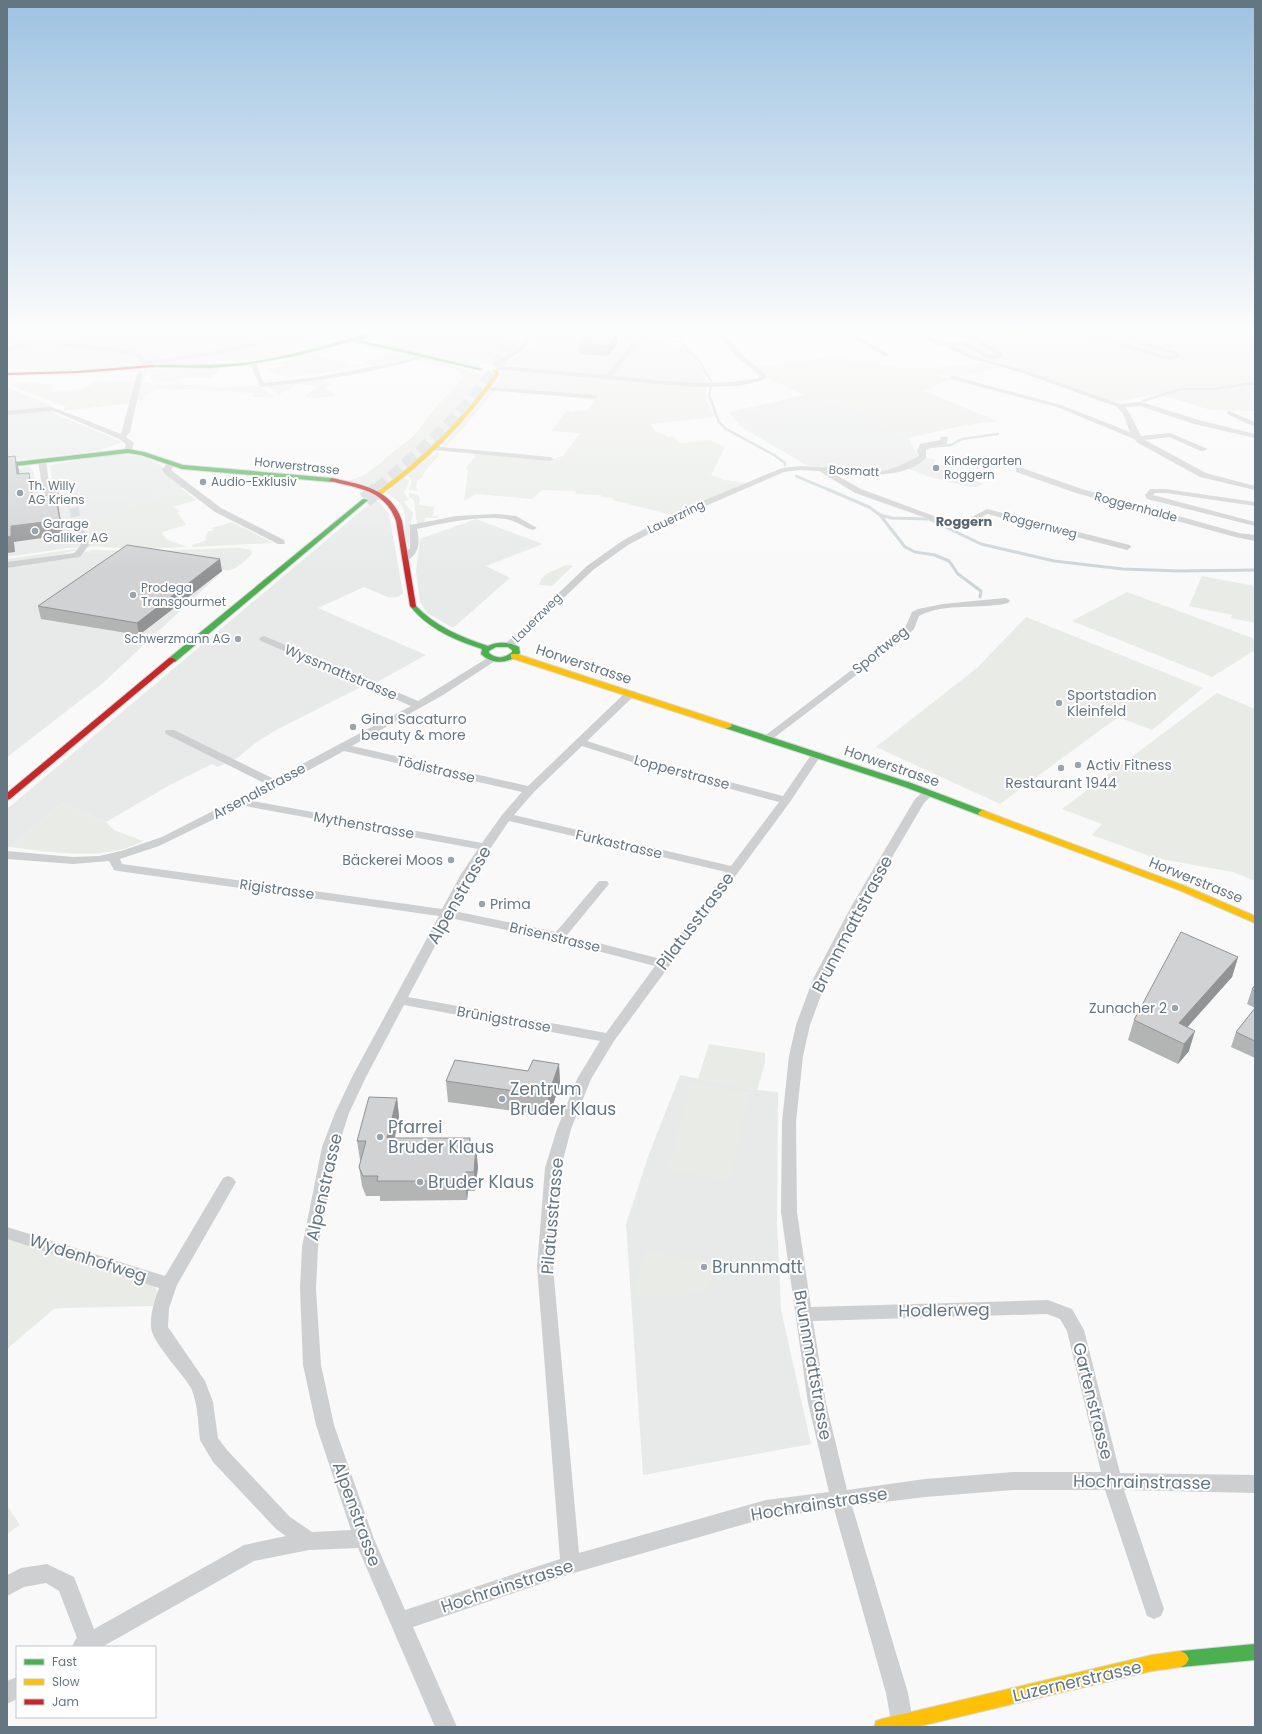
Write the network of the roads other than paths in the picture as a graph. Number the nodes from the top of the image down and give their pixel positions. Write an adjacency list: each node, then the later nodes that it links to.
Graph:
1 (40, 410): 8 (street)
2 (52, 410): 12 (street)
3 (131, 410): 12 (street)
4 (470, 410): 15 (main road)
5 (1069, 410): 13 (street)
6 (1124, 410): 13 (street)
7 (1160, 410): 11 (street)
8 (7, 413)
9 (1229, 413): 10 (street)
10 (1255, 425)
11 (1255, 436)
12 (122, 437): 17 (street)
13 (1137, 438): 16 (street); 25 (street)
14 (944, 439): 23 (street, Bosmatt)
15 (434, 448): 18 (street); 26 (main road)
16 (1204, 449)
17 (128, 451): 19 (main road, Horwerstrasse); 20 (main road, Horwerstrasse)
18 (550, 458)
19 (42, 461): 21 (main road, Horwerstrasse); 27 (street)
20 (172, 464): 26 (main road, Horwerstrasse); 34 (street)
21 (7, 465)
22 (800, 468): 23 (street, Roggernweg); 38 (street, Lauerzring)
23 (820, 469): 35 (street, Roggernweg)
24 (1019, 470): 33 (street, Roggernhalde)
25 (1255, 488)
26 (378, 494): 36 (main road, Horwerstrasse)
27 (65, 498)
28 (366, 500): 55 (main road)
29 (1255, 504): 31 (street)
30 (77, 522): 37 (street)
31 (1255, 524)
32 (533, 528): 36 (street)
33 (1255, 538)
34 (281, 542)
35 (1127, 547)
36 (405, 558): 42 (main road, Horwerstrasse)
37 (7, 565)
38 (564, 591): 41 (street, Lauerzweg)
39 (1005, 601): 48 (street, Sportweg)
40 (264, 639): 46 (street, Wyssmattstrasse)
41 (509, 645): 42 (main road); 43 (main road)
42 (487, 648): 44 (main road)
43 (514, 656): 44 (main road); 45 (main road, Horwerstrasse)
44 (492, 659): 46 (street, Arsenalstrasse)
45 (631, 693): 48 (main road, Horwerstrasse); 49 (street, Alpenstrasse)
46 (418, 705): 50 (street, Arsenalstrasse)
47 (170, 732): 52 (street)
48 (767, 738): 51 (main road, Horwerstrasse)
49 (579, 742): 53 (street, Alpenstrasse); 56 (street, Lopperstrasse)
50 (342, 747): 52 (street, Arsenalstrasse); 53 (street, Tödistrasse)
51 (817, 754): 54 (main road, Horwerstrasse); 56 (street, Pilatusstrasse)
52 (275, 784): 57 (street, Arsenalstrasse)
53 (530, 790): 58 (street, Alpenstrasse)
54 (928, 793): 65 (main road, Horwerstrasse); 73 (street, Brunnmattstrasse)
55 (7, 797)
56 (786, 800): 62 (street, Pilatusstrasse)
57 (244, 801): 59 (street, Mythenstrasse); 61 (street, Arsenalstrasse)
58 (506, 817): 59 (street, Alpenstrasse); 62 (street, Furkastrasse)
59 (485, 847): 64 (street, Alpenstrasse)
60 (7, 855): 61 (street, Arsenalstrasse)
61 (113, 857): 64 (street, Rigistrasse)
62 (732, 870): 67 (street, Pilatusstrasse)
63 (604, 884): 66 (street)
64 (447, 913): 66 (street, Brisenstrasse); 68 (street, Alpenstrasse)
65 (1255, 920)
66 (558, 937): 67 (street, Brisenstrasse)
67 (663, 964): 69 (street, Pilatusstrasse)
68 (400, 1000): 69 (street, Brünigstrasse); 78 (street, Alpenstrasse)
69 (609, 1038): 80 (street, Pilatusstrasse)
70 (228, 1182): 72 (street)
71 (7, 1233): 72 (street, Wydenhofweg)
72 (169, 1284): 79 (street)
73 (803, 1314): 74 (street, Hodlerweg); 77 (street, Brunnmattstrasse)
74 (1075, 1330): 75 (street, Gartenstrasse)
75 (1112, 1481): 76 (street, Hochrainstrasse); 77 (street, Hochrainstrasse); 82 (street, Gartenstrasse)
76 (1255, 1484)
77 (840, 1498): 80 (street, Hochrainstrasse); 88 (street, Brunnmattstrasse)
78 (364, 1539): 79 (street); 83 (street, Alpenstrasse)
79 (309, 1541): 84 (street)
80 (570, 1565): 83 (street, Hochrainstrasse)
81 (7, 1586): 84 (street)
82 (1154, 1609)
83 (399, 1622): 89 (street, Alpenstrasse)
84 (86, 1645)
85 (1255, 1652): 88 (main road, Luzernerstrasse)
86 (16, 1688): 87 (street)
87 (7, 1693)
88 (896, 1725)
89 (446, 1727)

